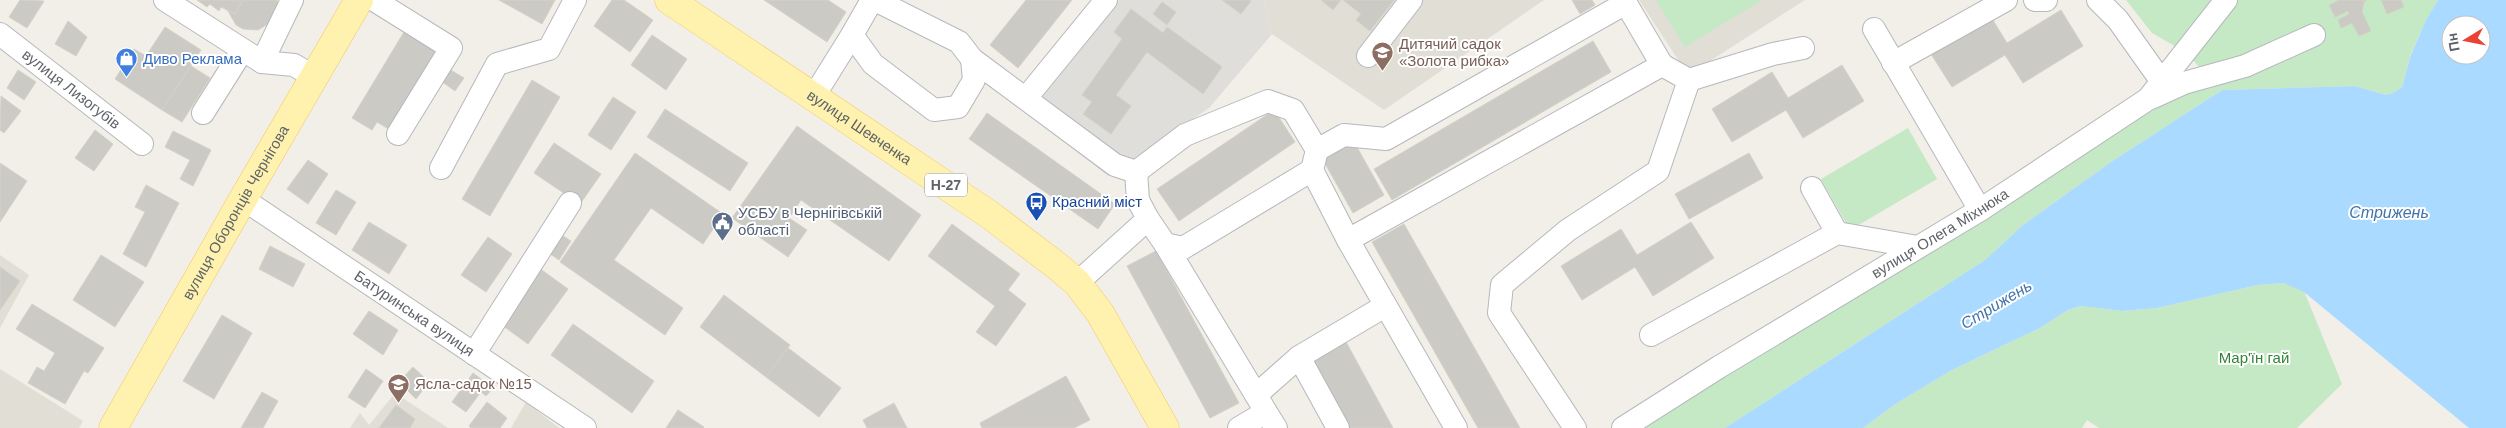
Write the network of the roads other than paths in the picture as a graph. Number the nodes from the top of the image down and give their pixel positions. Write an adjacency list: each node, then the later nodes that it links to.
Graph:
1 (165, 0): 21 (street)
2 (292, 0): 24 (street)
3 (359, 0): 27 (main road, вулиця Оборонців Чернігова)
4 (374, 0): 34 (street)
5 (575, 0): 37 (street)
6 (669, 0): 30 (main road, вулиця Шевченка / Н-27)
7 (873, 0): 17 (street); 23 (street)
8 (1106, 0): 31 (street)
9 (1411, 0): 22 (street)
10 (2006, 0): 25 (street)
11 (2035, 0): 12 (street)
12 (2046, 0)
13 (2098, 0): 29 (street)
14 (2226, 0): 29 (street, вулиця Олега Міхнюка)
15 (1625, 2): 26 (street); 36 (street)
16 (1874, 29): 25 (street)
17 (852, 35): 23 (street); 30 (street)
18 (2314, 35): 32 (street)
19 (3, 42): 35 (street, вулиця Лизогубів)
20 (1803, 48): 28 (street)
21 (242, 51): 24 (street); 33 (street)
22 (1368, 56)
23 (972, 59): 31 (street)
24 (262, 62): 27 (street)
25 (1894, 63): 42 (street)
26 (1662, 65): 28 (street); 45 (street)
27 (314, 78): 40 (main road, вулиця Оборонців Чернігова)
28 (1688, 80): 60 (street)
29 (2162, 82): 32 (street, вулиця Олега Міхнюка)
30 (814, 96): 48 (main road, вулиця Шевченка / Н-27)
31 (1026, 98): 38 (street)
32 (2148, 99): 42 (street, вулиця Олега Міхнюка)
33 (203, 114)
34 (398, 134)
35 (142, 144)
36 (1314, 160): 38 (street); 45 (street); 46 (street)
37 (441, 168)
38 (1136, 172): 43 (street)
39 (1812, 188): 44 (street)
40 (243, 199): 51 (street, Батуринська вулиця); 54 (main road, вулиця Оборонців Чернігова)
41 (570, 203): 51 (street)
42 (1980, 210): 47 (street, вулиця Олега Міхнюка)
43 (1148, 219): 46 (street); 48 (street)
44 (1837, 233): 47 (street); 50 (street)
45 (1348, 240): 49 (street)
46 (1165, 244): 53 (street)
47 (1918, 247): 61 (street, вулиця Олега Міхнюка)
48 (1077, 283): 56 (main road, вулиця Шевченка / Н-27)
49 (1386, 306): 52 (street); 59 (street)
50 (1651, 335)
51 (474, 354): 55 (street, Батуринська вулиця)
52 (1299, 357): 53 (street); 58 (street)
53 (1266, 412): 57 (street)
54 (113, 428)
55 (586, 428)
56 (1165, 428)
57 (1239, 428)
58 (1338, 428)
59 (1456, 428)
60 (1575, 428)
61 (1623, 428)

